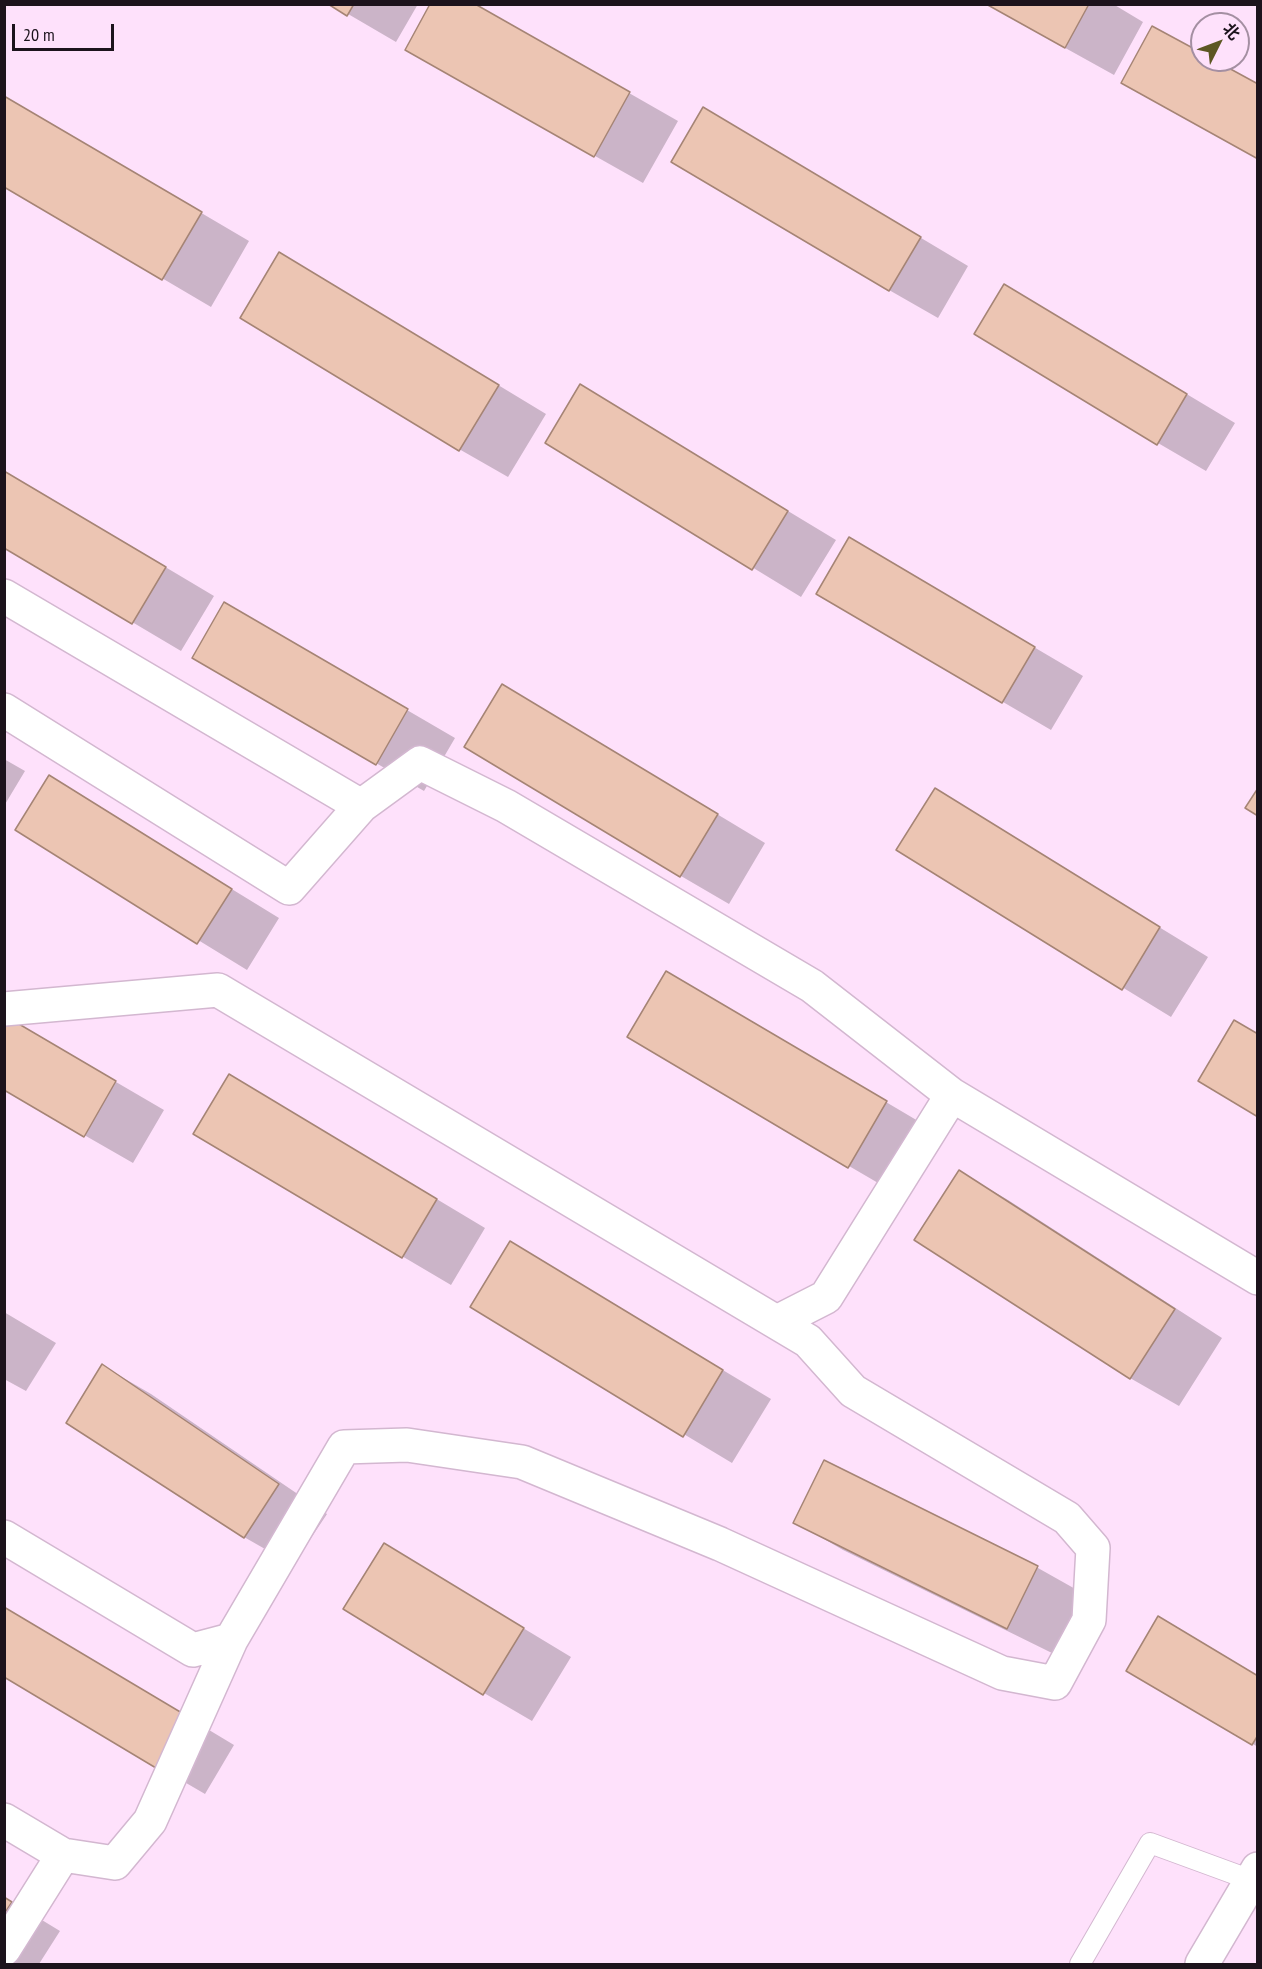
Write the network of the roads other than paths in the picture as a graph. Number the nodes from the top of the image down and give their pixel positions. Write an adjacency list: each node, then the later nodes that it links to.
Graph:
1 (4, 596): 3 (street)
2 (4, 710): 3 (street)
3 (361, 806): 5 (street)
4 (4, 1009): 7 (street)
5 (952, 1095): 6 (street); 7 (street)
6 (1257, 1278)
7 (777, 1322): 9 (street)
8 (4, 1537): 9 (street)
9 (231, 1640): 11 (street)
10 (4, 1820): 11 (street)
11 (63, 1855): 13 (street)
12 (1254, 1874): 14 (lane); 15 (street)
13 (4, 1949)
14 (1080, 1964)
15 (1202, 1965)

